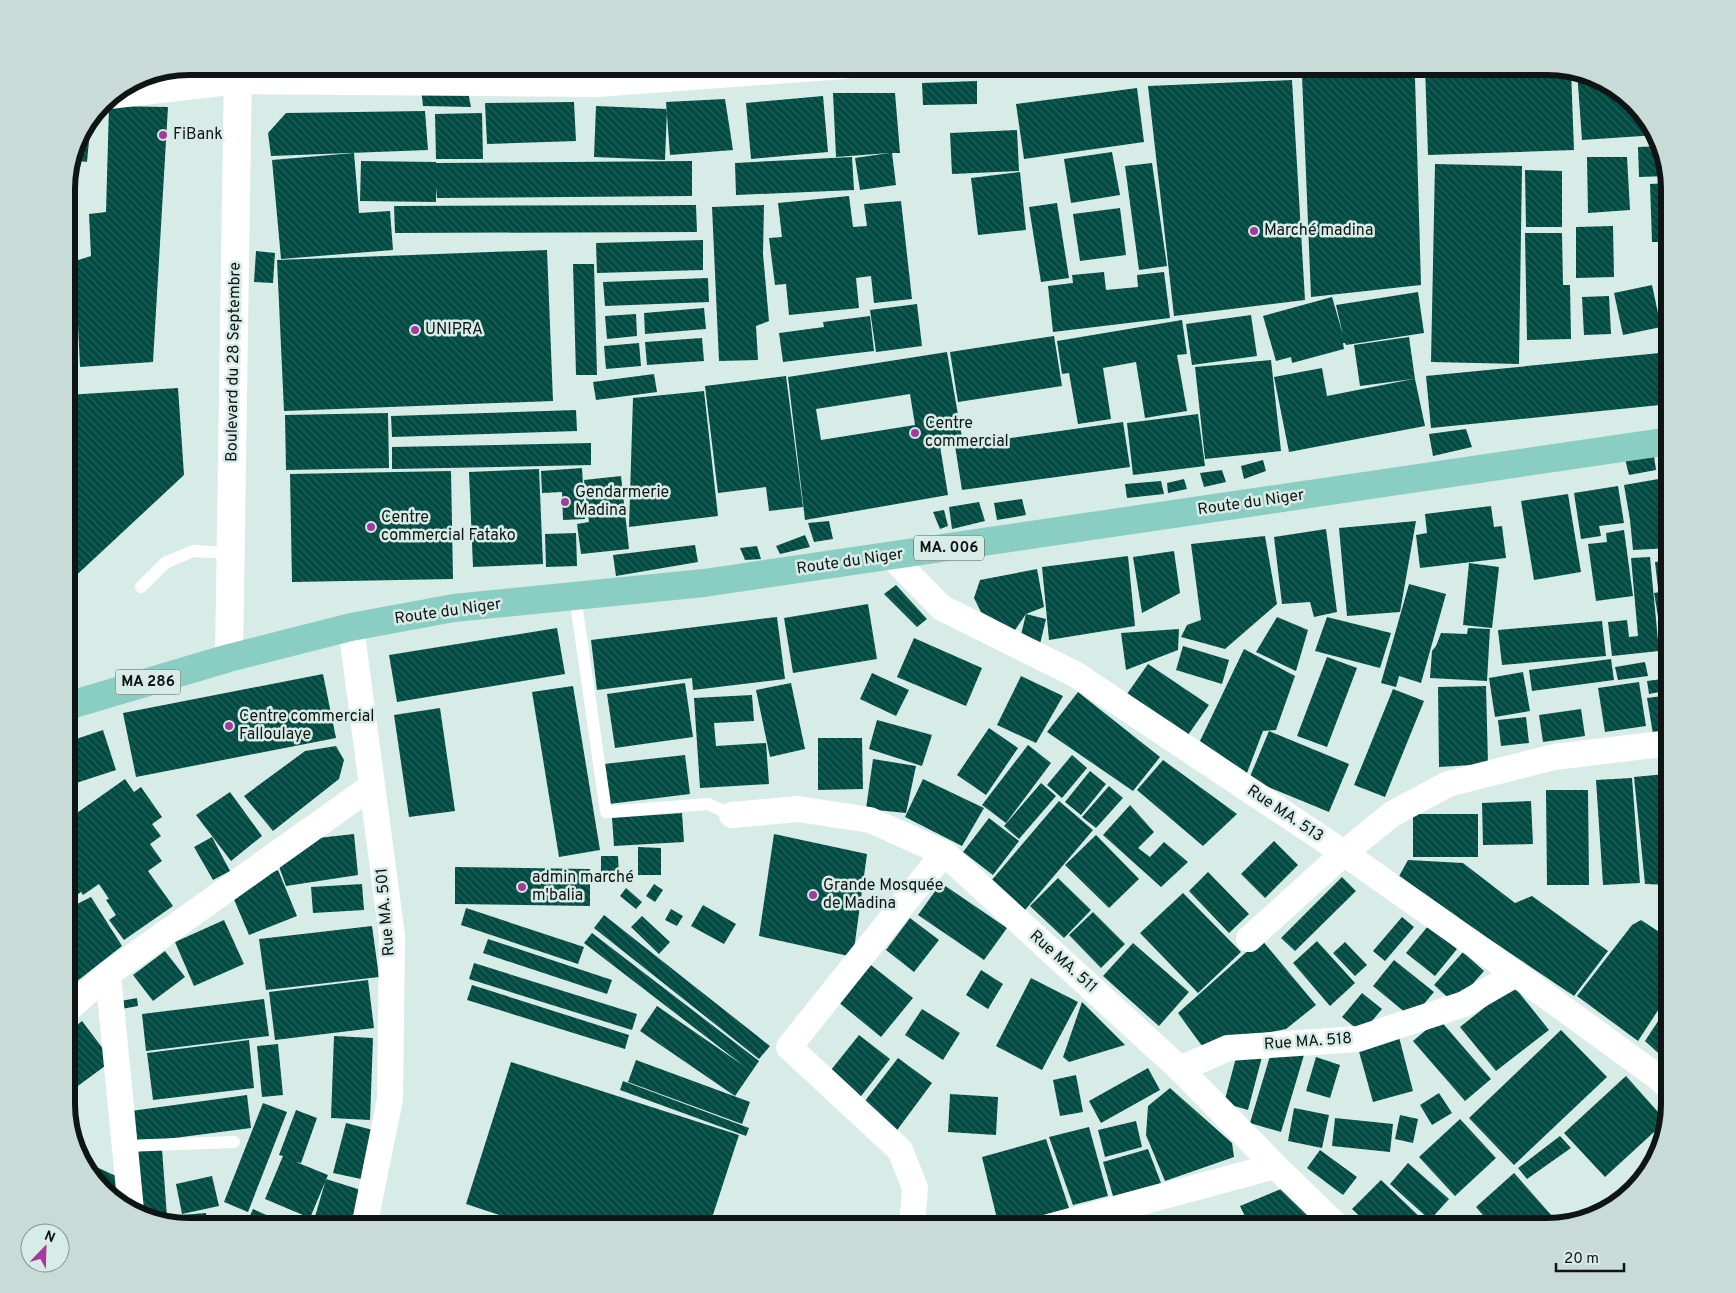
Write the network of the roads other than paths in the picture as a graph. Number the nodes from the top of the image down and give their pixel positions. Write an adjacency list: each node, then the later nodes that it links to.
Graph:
1 (225, 75): 3 (street)
2 (238, 75): 6 (main road, Boulevard du 28 Septembre)
3 (172, 79): 4 (street)
4 (133, 89)
5 (1661, 442): 7 (main road, Route du Niger / MA. 006)
6 (231, 553): 8 (lane); 11 (main road, Boulevard du 28 Septembre)
7 (892, 556): 9 (main road, Route du Niger / MA. 006); 17 (street, Rue MA. 513)
8 (141, 587)
9 (575, 596): 10 (main road, Route du Niger / MA. 006); 15 (lane)
10 (351, 627): 11 (main road, Route du Niger / MA. 006); 14 (street, Rue MA. 501)
11 (229, 658): 12 (main road, Route du Niger / MA 286)
12 (75, 703)
13 (1661, 744): 17 (street)
14 (372, 786): 19 (street); 28 (street, Rue MA. 501)
15 (732, 815): 16 (street, Rue MA. 511)
16 (944, 853): 22 (street, Rue MA. 511); 29 (street)
17 (1344, 853): 18 (street); 20 (street, Rue MA. 513)
18 (1249, 939)
19 (108, 974): 21 (street); 25 (street)
20 (1516, 974): 22 (street, Rue MA. 518); 23 (street, Rue MA. 513)
21 (75, 1002)
22 (1180, 1069): 26 (street, Rue MA. 511)
23 (1661, 1076)
24 (234, 1142): 25 (lane)
25 (124, 1146): 27 (street)
26 (1275, 1166): 30 (street); 31 (street, Rue MA. 511)
27 (130, 1202)
28 (366, 1218)
29 (913, 1218)
30 (1082, 1218)
31 (1329, 1218)

